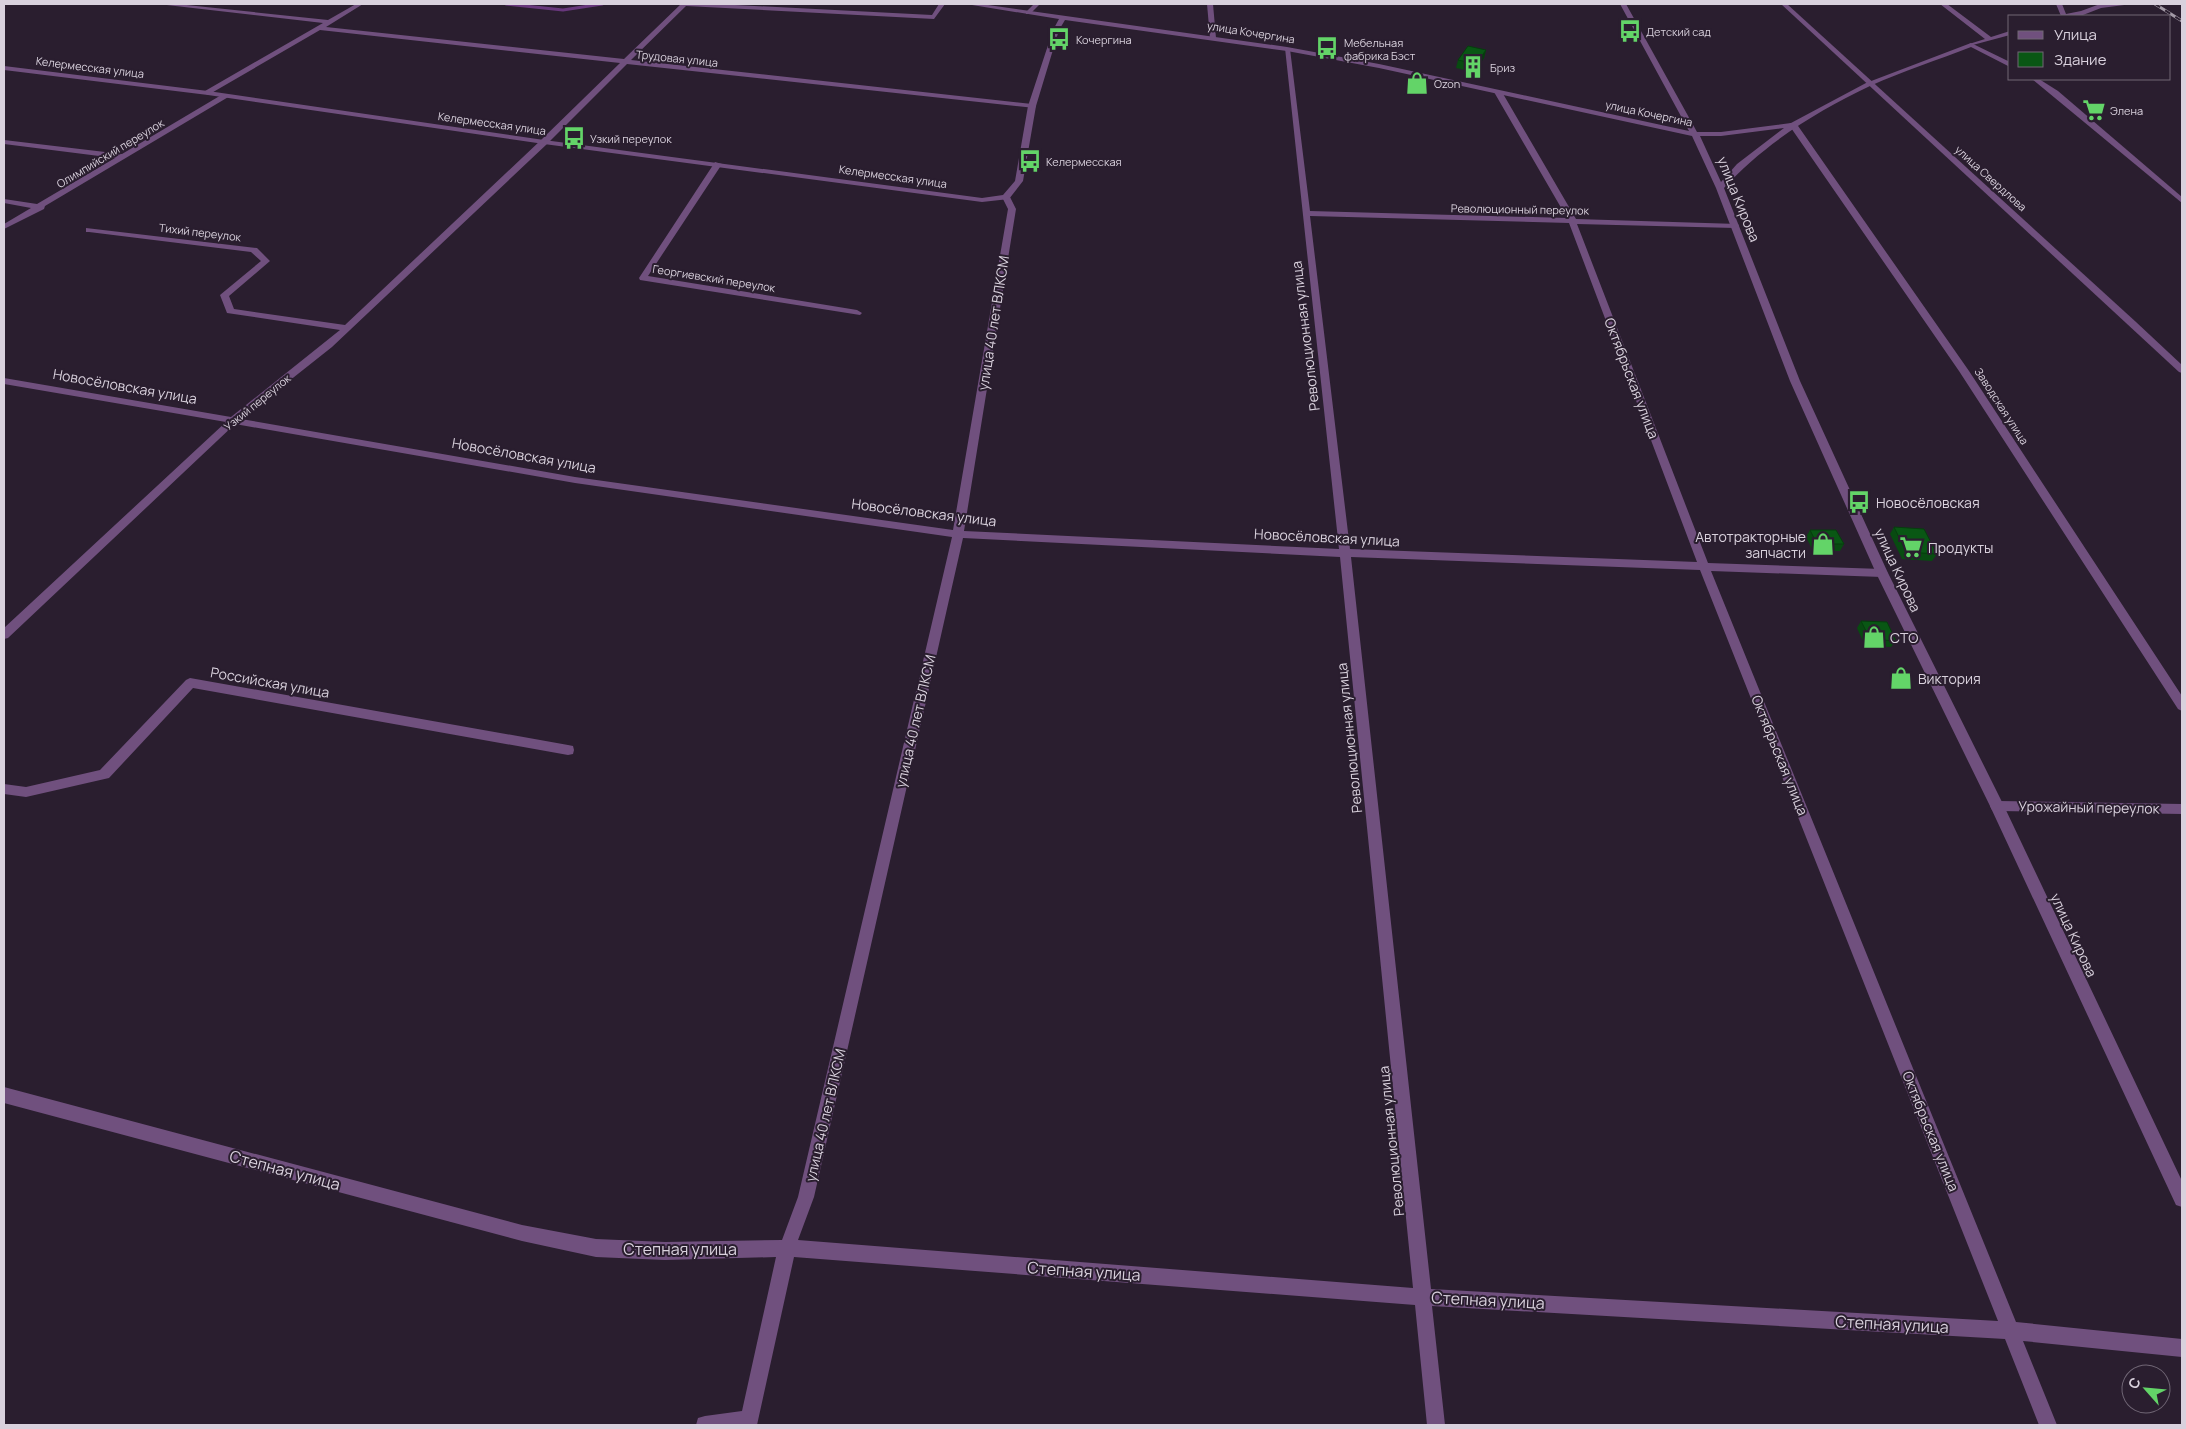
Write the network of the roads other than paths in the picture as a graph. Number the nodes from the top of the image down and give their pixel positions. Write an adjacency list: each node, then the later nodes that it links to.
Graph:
1 (161, 4): 15 (street)
2 (360, 4): 15 (street)
3 (684, 4): 4 (street); 22 (street, Узкий переулок)
4 (942, 4)
5 (969, 4): 12 (street, улица Кочергина)
6 (1036, 4): 12 (street)
7 (1210, 4): 18 (street)
8 (1623, 4): 32 (street, улица Кирова)
9 (1784, 4): 26 (street, улица Свердлова)
10 (1943, 4): 19 (street)
11 (2129, 4): 13 (street)
12 (1028, 12): 14 (street, улица Кочергина)
13 (2070, 15)
14 (1063, 18): 18 (street, улица Кочергина); 30 (street)
15 (330, 22): 16 (street)
16 (320, 28): 22 (street, Трудовая улица); 28 (street)
17 (2008, 34): 19 (street, улица Кочергина)
18 (1212, 38): 21 (street, улица Кочергина)
19 (1990, 39): 20 (street, улица Кочергина)
20 (1971, 45): 23 (street); 26 (street, улица Кочергина)
21 (1286, 49): 27 (street, улица Кочергина); 42 (street, Революционная улица)
22 (624, 63): 30 (street, Трудовая улица); 34 (street, Узкий переулок)
23 (2008, 64)
24 (4, 68): 28 (street, Келермесская улица)
25 (2036, 80): 40 (street)
26 (1868, 84): 31 (street, улица Кочергина); 49 (street, улица Свердлова)
27 (1498, 92): 32 (street, улица Кочергина); 43 (street, Октябрьская улица)
28 (208, 93): 29 (street, Келермесская улица)
29 (226, 96): 34 (street, Келермесская улица); 35 (street, Олимпийский переулок)
30 (1032, 106): 38 (street)
31 (1793, 125): 32 (street, улица Кочергина); 37 (street, улица Кочергина); 59 (street, Заводская улица)
32 (1695, 134): 37 (street, улица Кирова)
33 (4, 142): 35 (street)
34 (544, 142): 36 (street, Келермесская улица); 48 (street, Узкий переулок)
35 (124, 158): 41 (street, Олимпийский переулок)
36 (718, 164): 38 (street, Келермесская улица); 47 (street, Георгиевский переулок)
37 (1720, 188): 44 (street, улица Кирова)
38 (1006, 197): 52 (street, улица 40 лет ВЛКСМ)
39 (4, 201): 41 (street)
40 (2182, 201)
41 (41, 207): 45 (street, Олимпийский переулок)
42 (1306, 213): 43 (street, Революционный переулок); 53 (street, Революционная улица)
43 (1572, 220): 44 (street, Революционный переулок); 54 (street, Октябрьская улица)
44 (1735, 226): 55 (street, улица Кирова)
45 (4, 227)
46 (89, 230): 48 (street, Тихий переулок)
47 (856, 314)
48 (346, 328): 51 (street, Узкий переулок)
49 (2182, 370)
50 (4, 381): 51 (street, Новосёловская улица)
51 (234, 420): 52 (street, Новосёловская улица); 57 (street, Узкий переулок)
52 (958, 534): 53 (street, Новосёловская улица); 66 (street, улица 40 лет ВЛКСМ)
53 (1345, 553): 54 (street, Новосёловская улица); 67 (street, Революционная улица)
54 (1704, 566): 55 (street, Новосёловская улица); 68 (street, Октябрьская улица)
55 (1882, 573): 62 (street, улица Кирова)
56 (4, 618): 57 (street)
57 (18, 622): 58 (street, Узкий переулок)
58 (4, 635)
59 (2182, 706)
60 (568, 750): 61 (street, Российская улица)
61 (4, 789)
62 (1997, 806): 63 (street, Урожайный переулок); 65 (street, улица Кирова)
63 (2182, 809)
64 (4, 1095): 66 (street, Степная улица)
65 (2182, 1199)
66 (787, 1248): 67 (street, Степная улица); 70 (street, улица 40 лет ВЛКСМ)
67 (1422, 1297): 68 (street, Степная улица); 72 (street, Революционная улица)
68 (2012, 1331): 69 (street, Степная улица); 73 (street, Октябрьская улица)
69 (2182, 1348)
70 (748, 1422): 71 (street)
71 (705, 1425)
72 (1436, 1425)
73 (2048, 1425)

